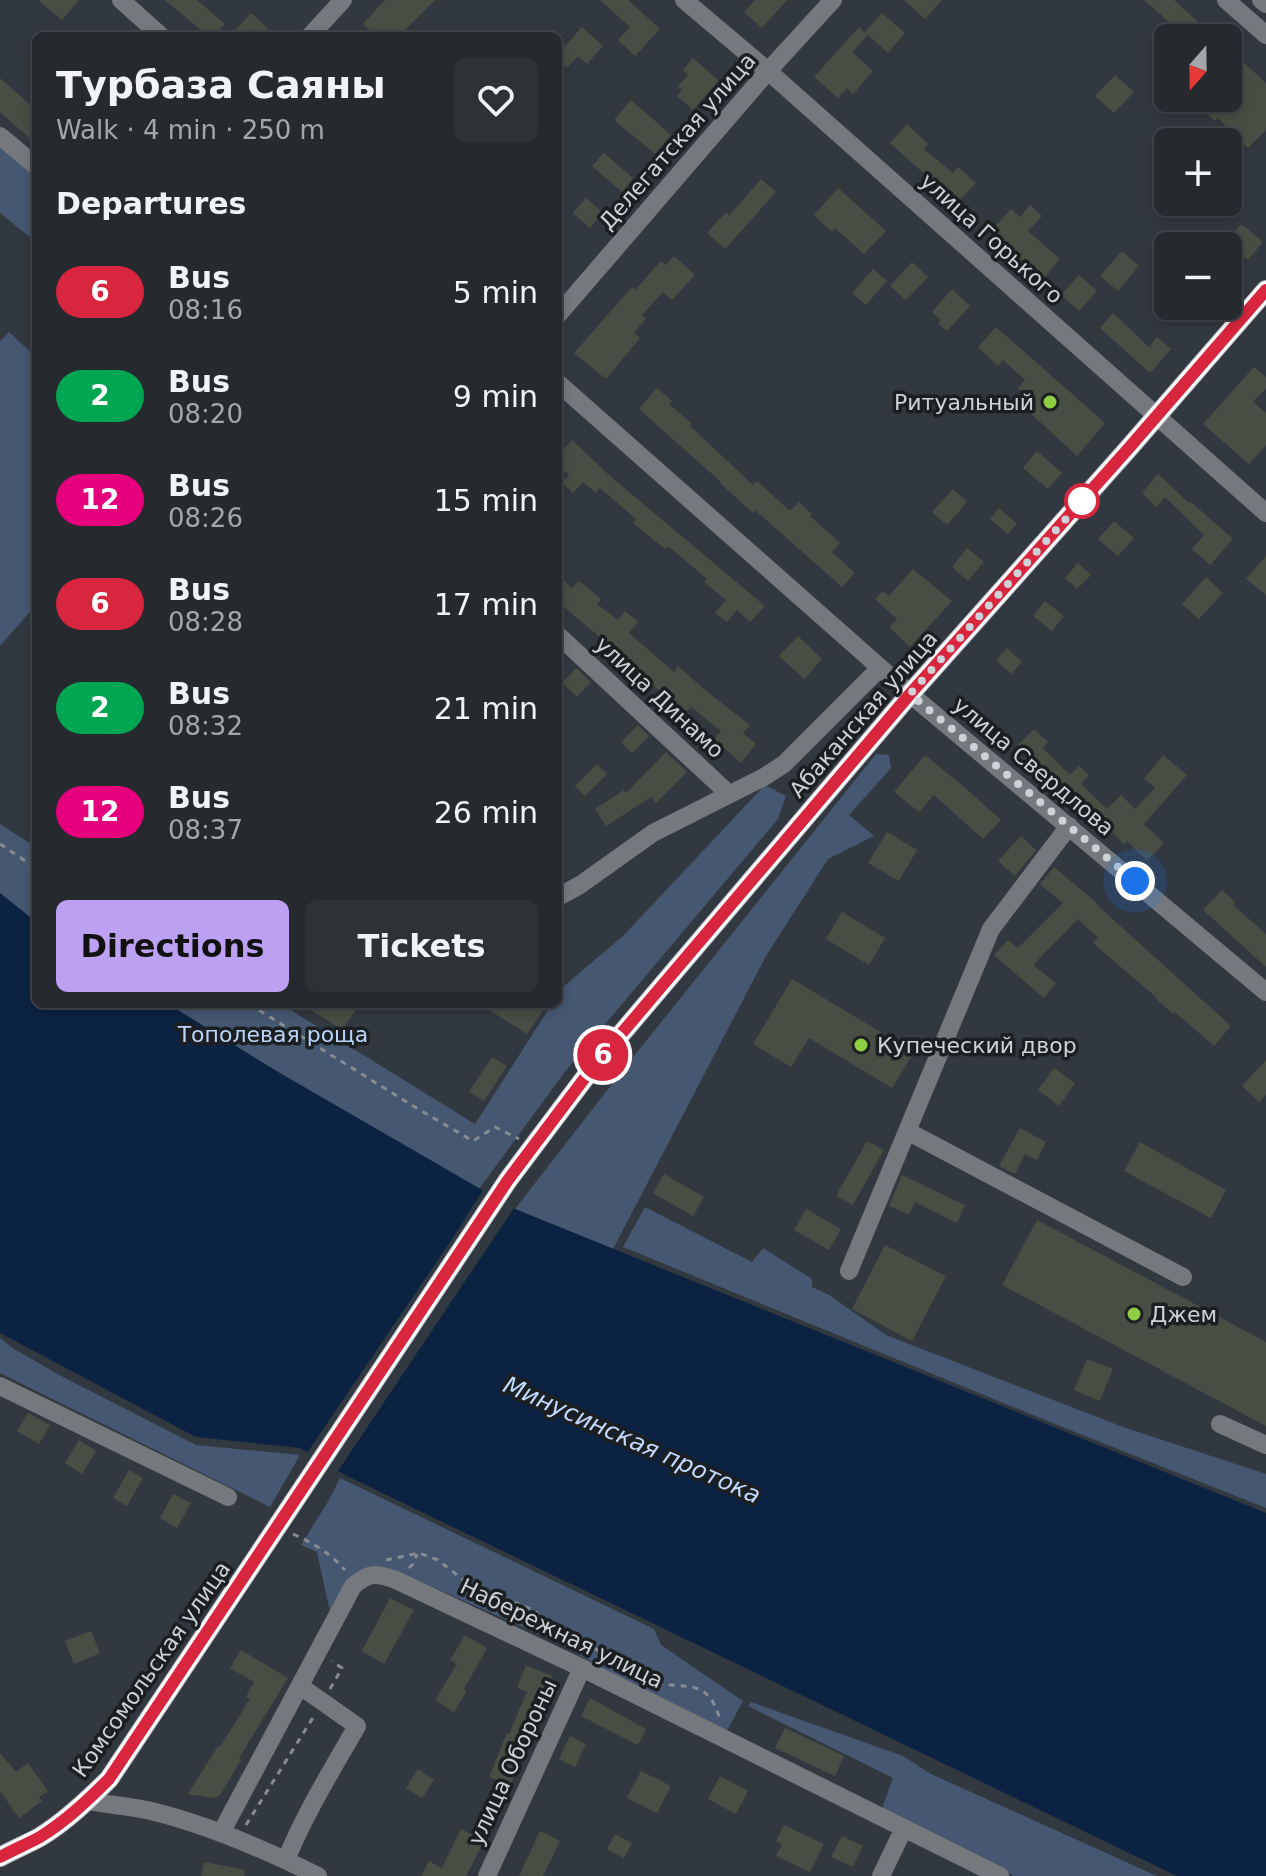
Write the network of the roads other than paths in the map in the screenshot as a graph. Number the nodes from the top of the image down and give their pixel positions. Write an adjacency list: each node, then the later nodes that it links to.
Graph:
1 (121, 0): 8 (street)
2 (343, 0): 9 (street)
3 (684, 0): 11 (street, улица Горького)
4 (833, 0): 11 (street, Делегатская улица)
5 (1226, 0): 10 (street)
6 (1261, 0): 7 (street)
7 (1266, 4)
8 (157, 32)
9 (314, 32)
10 (1266, 35)
11 (768, 71): 15 (street, Делегатская улица); 17 (street, улица Горького)
12 (0, 136): 13 (street)
13 (32, 163)
14 (1266, 290): 17 (main road, Абаканская улица)
15 (562, 310)
16 (562, 387): 20 (street, улица Свердлова)
17 (1156, 416): 18 (street, улица Горького); 21 (main road, Абаканская улица)
18 (1266, 513)
19 (562, 639): 22 (street, улица Динамо)
20 (880, 668): 21 (street, улица Свердлова); 22 (street, Абаканская улица)
21 (910, 694): 23 (street, улица Свердлова); 27 (main road, Абаканская улица)
22 (729, 794): 24 (street, Абаканская улица)
23 (1069, 826): 25 (street, улица Свердлова); 26 (street)
24 (562, 895)
25 (1266, 992)
26 (907, 1131): 28 (street); 29 (street)
27 (508, 1180): 36 (main road, Комсомольская улица)
28 (849, 1271)
29 (1183, 1277)
30 (0, 1386): 33 (street)
31 (1220, 1424): 32 (street)
32 (1266, 1445)
33 (228, 1497)
34 (582, 1668): 35 (street, Набережная улица); 37 (street, Набережная улица); 42 (street, улица Обороны)
35 (300, 1686): 38 (street, Набережная улица); 40 (street)
36 (87, 1801): 38 (street); 39 (main road, Комсомольская улица)
37 (904, 1828): 43 (street); 44 (street, Набережная улица)
38 (221, 1833): 40 (street)
39 (4, 1849)
40 (286, 1860): 41 (street)
41 (318, 1876)
42 (487, 1876)
43 (881, 1876)
44 (1000, 1876)

